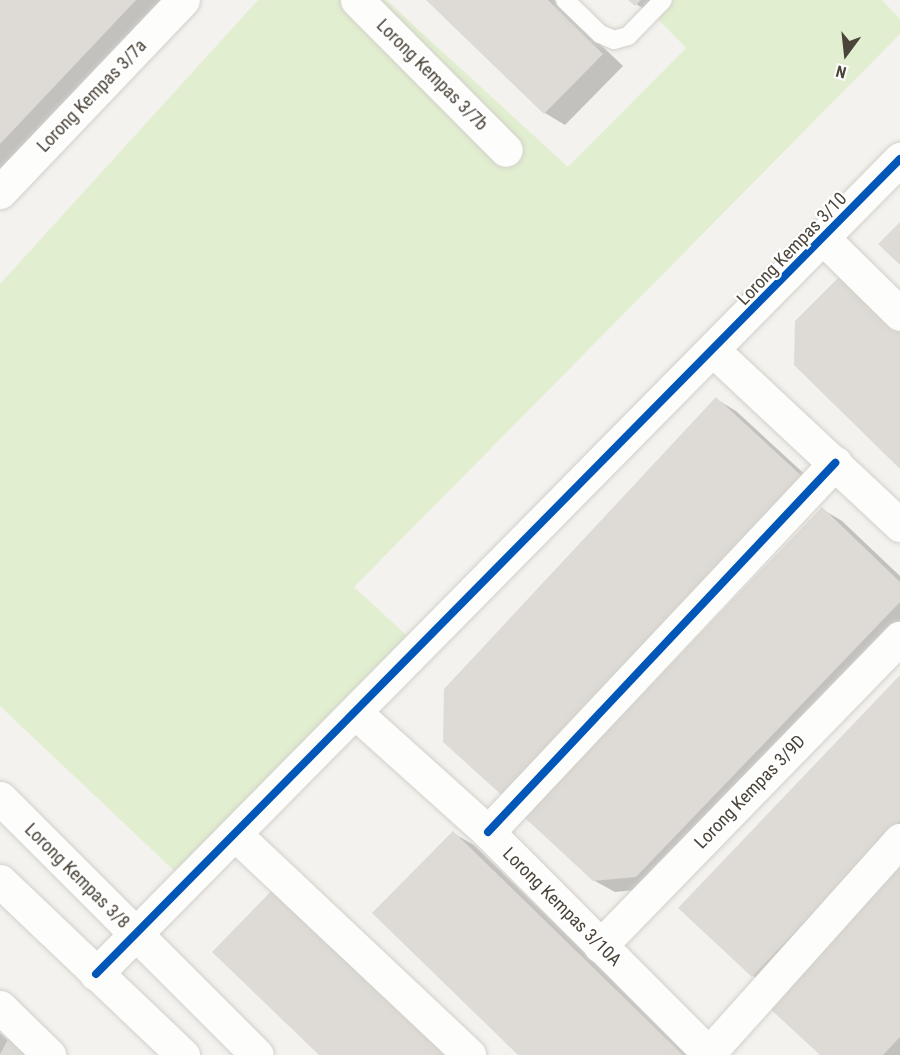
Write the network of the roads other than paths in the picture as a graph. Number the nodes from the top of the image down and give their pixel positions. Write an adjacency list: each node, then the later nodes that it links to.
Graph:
1 (183, 0): 7 (street, Lorong Kempas 3/7a)
2 (357, 0): 5 (street, Lorong Kempas 3/7b)
3 (565, 0): 4 (lane)
4 (663, 0)
5 (506, 150)
6 (900, 159): 8 (street, Lorong Kempas 3/10)
7 (0, 192)
8 (823, 238): 9 (street); 10 (street, Lorong Kempas 3/10)
9 (900, 314)
10 (714, 351): 11 (street); 14 (street, Lorong Kempas 3/10)
11 (835, 463): 12 (street); 16 (street)
12 (900, 525)
13 (900, 638): 21 (street, Lorong Kempas 3/9D)
14 (357, 714): 16 (street, Lorong Kempas 3/10A); 17 (street, Lorong Kempas 3/10)
15 (0, 798): 20 (street, Lorong Kempas 3/8)
16 (488, 832): 21 (street, Lorong Kempas 3/10A)
17 (237, 836): 20 (street, Lorong Kempas 3/10); 28 (street)
18 (900, 840): 24 (street)
19 (0, 881): 22 (street)
20 (135, 935): 22 (street, Lorong Kempas 3/10); 27 (street, Lorong Kempas 3/8)
21 (600, 946): 24 (street, Lorong Kempas 3/10A)
22 (96, 974): 26 (street)
23 (0, 1007): 25 (street)
24 (709, 1054)
25 (49, 1055)
26 (183, 1055)
27 (257, 1055)
28 (469, 1055)

